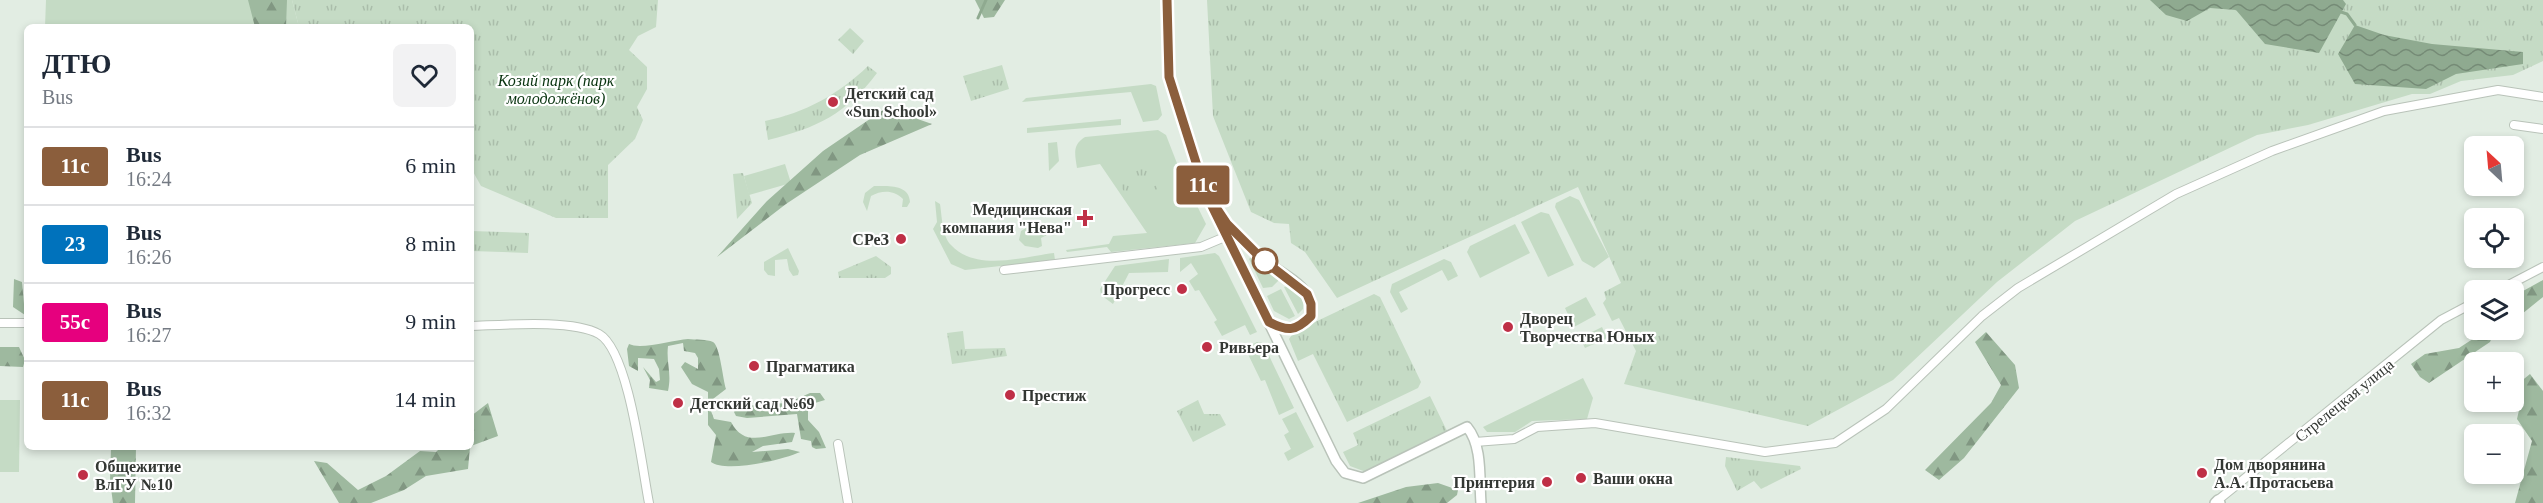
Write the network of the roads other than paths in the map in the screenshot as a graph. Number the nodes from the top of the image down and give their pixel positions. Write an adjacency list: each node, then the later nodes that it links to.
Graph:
1 (1167, 0): 5 (street)
2 (2543, 97): 16 (street)
3 (2514, 125): 4 (street)
4 (2543, 129)
5 (1205, 191): 6 (street); 7 (street)
6 (1236, 233): 7 (street); 12 (street)
7 (1226, 237): 9 (street); 12 (street)
8 (2543, 267): 10 (street)
9 (1004, 270)
10 (2518, 280)
11 (2464, 308): 18 (street, Стрелецкая улица)
12 (1269, 322): 16 (street)
13 (0, 323): 14 (street)
14 (24, 323)
15 (474, 326): 19 (street)
16 (1475, 442): 21 (street)
17 (838, 444): 20 (street)
18 (2218, 502)
19 (649, 503)
20 (848, 503)
21 (1481, 503)

